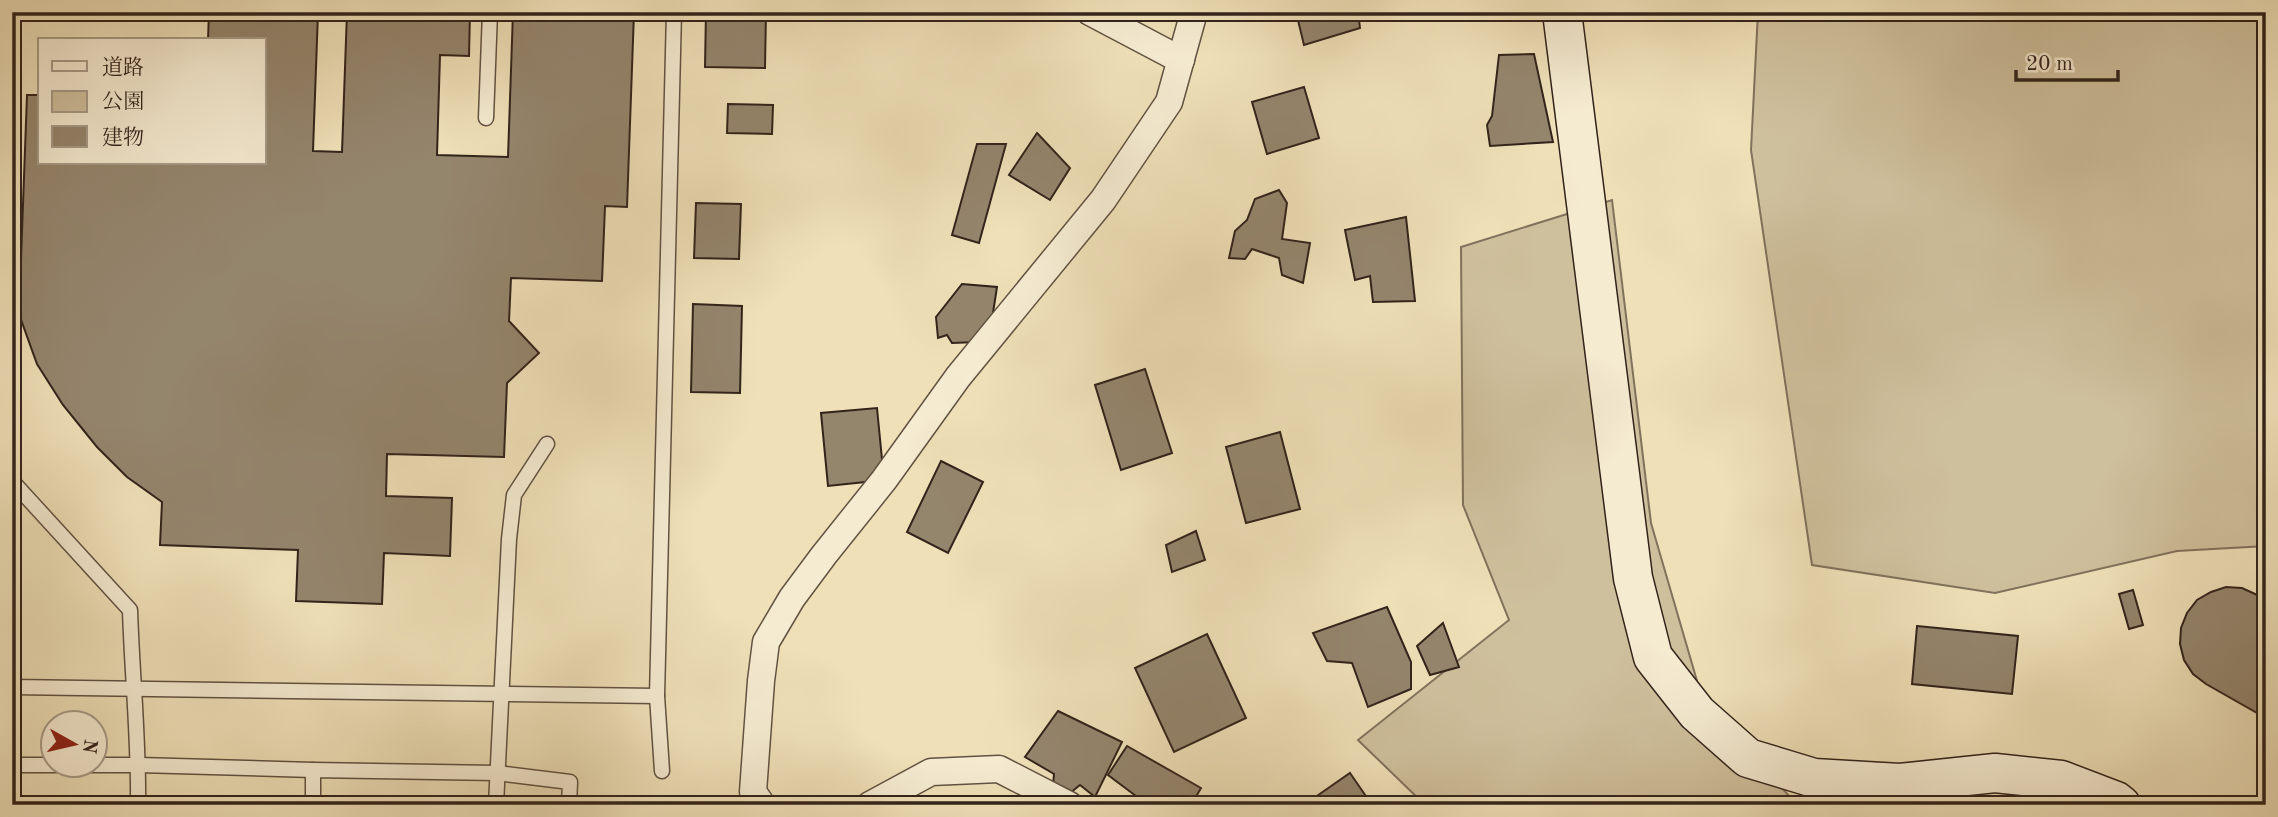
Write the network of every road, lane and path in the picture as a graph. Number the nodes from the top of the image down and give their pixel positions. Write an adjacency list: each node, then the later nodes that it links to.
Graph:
1 (490, 12): 7 (lane)
2 (674, 12): 13 (lane)
3 (1090, 12): 6 (street)
4 (1194, 12): 6 (street)
5 (1562, 12): 26 (street)
6 (1181, 60): 23 (street)
7 (486, 118)
8 (547, 444): 12 (lane)
9 (12, 481): 11 (lane)
10 (12, 687): 11 (lane)
11 (132, 689): 12 (lane); 15 (lane)
12 (500, 692): 13 (lane); 18 (lane)
13 (657, 696): 17 (lane)
14 (12, 765): 15 (lane)
15 (139, 765): 16 (lane); 19 (lane)
16 (313, 770): 18 (lane); 20 (lane)
17 (662, 771)
18 (497, 773): 21 (lane); 22 (lane)
19 (138, 805)
20 (313, 805)
21 (496, 805)
22 (569, 805)
23 (762, 805)
24 (870, 805): 25 (street)
25 (1069, 805)
26 (2120, 805)

